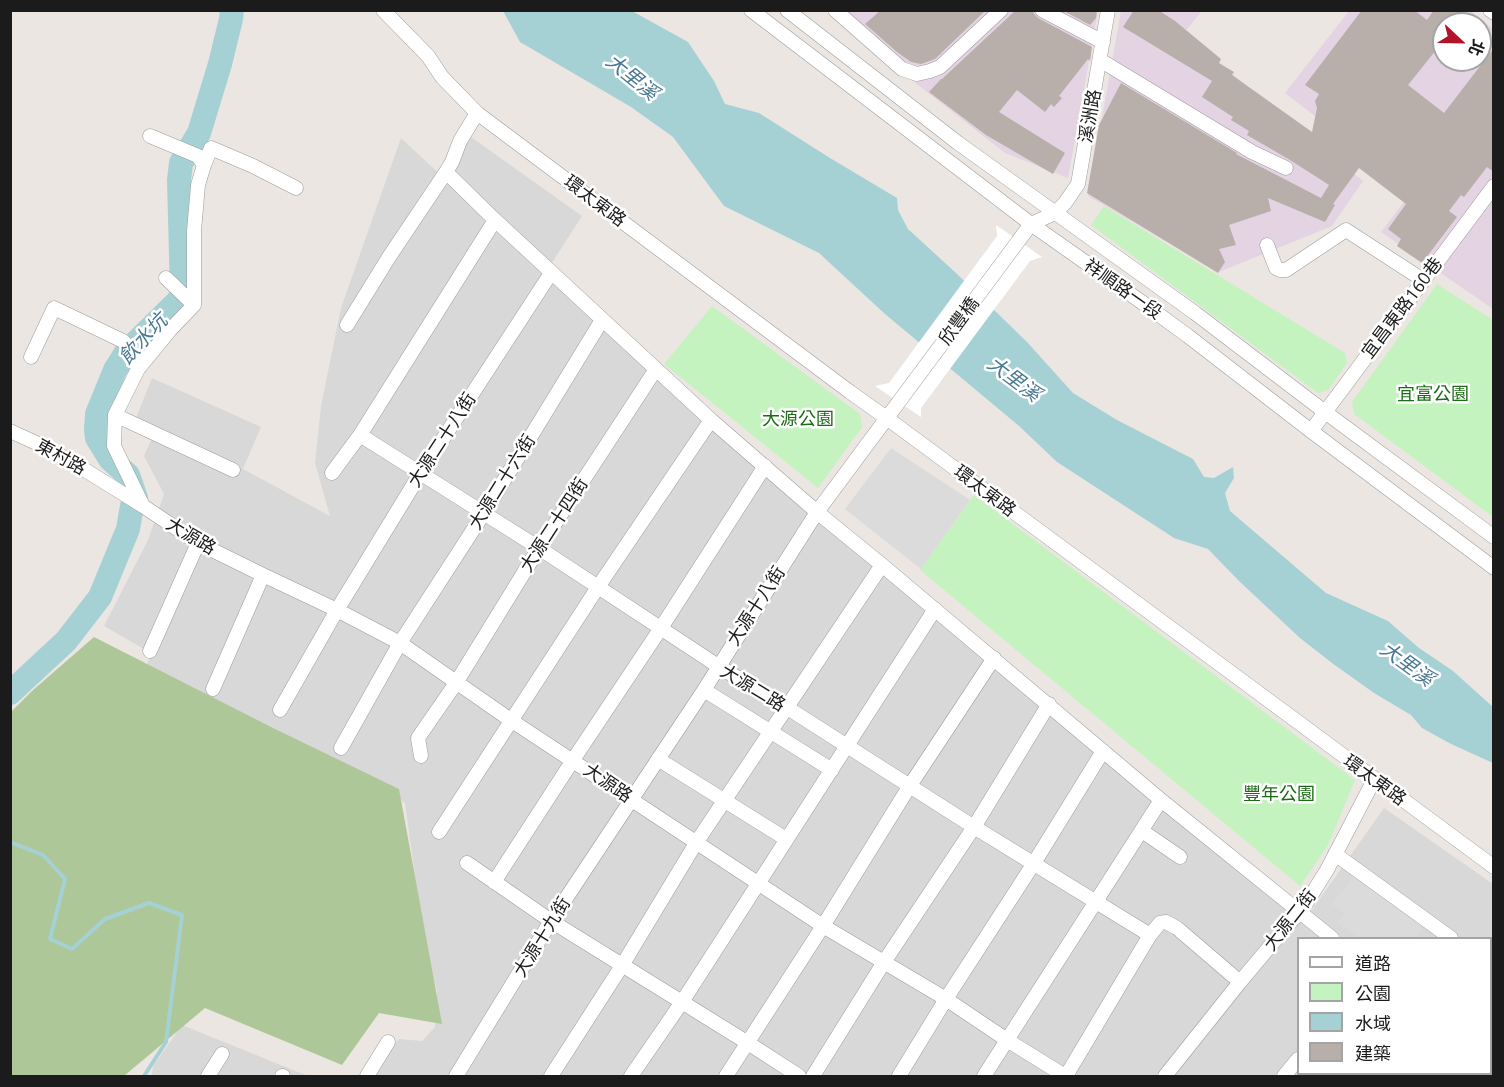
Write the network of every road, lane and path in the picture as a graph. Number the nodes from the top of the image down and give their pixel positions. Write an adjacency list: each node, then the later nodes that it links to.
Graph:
1 (383, 10): 10 (street, 環太東路)
2 (751, 10): 19 (street, 祥順路一段)
3 (787, 10): 17 (street, 祥順路一段)
4 (835, 10): 5 (street)
5 (1001, 10)
6 (1042, 10): 8 (street)
7 (1108, 10): 8 (street, 溪洲路)
8 (1103, 42): 9 (street, 溪洲路)
9 (1100, 60): 14 (street); 17 (street, 溪洲路)
10 (477, 112): 13 (street); 32 (street, 環太東路)
11 (150, 136): 12 (street)
12 (201, 160): 16 (street); 24 (street)
13 (449, 167): 18 (street); 26 (street)
14 (1286, 168)
15 (1494, 186): 23 (street, 宜昌東路160巷)
16 (296, 188)
17 (1055, 213): 19 (street); 30 (street, 祥順路一段)
18 (495, 220): 21 (street); 36 (street)
19 (1031, 224): 32 (street, 欣豐橋); 35 (street, 祥順路一段)
20 (1267, 245): 23 (street)
21 (551, 273): 25 (street); 40 (street, 大源二十八街)
22 (166, 278): 24 (street)
23 (1423, 280): 30 (street, 宜昌東路160巷)
24 (191, 301): 28 (street)
25 (602, 320): 29 (street); 43 (street, 大源二十六街)
26 (347, 325)
27 (31, 357): 28 (street)
28 (137, 363): 31 (street)
29 (656, 369): 33 (street); 46 (street, 大源二十四街)
30 (1325, 412): 35 (street, 宜昌東路160巷); 44 (street, 祥順路一段)
31 (115, 415): 38 (street); 41 (street)
32 (888, 419): 42 (street, 大源十八街); 73 (street, 環太東路)
33 (711, 420): 37 (street); 50 (street)
34 (10, 431): 41 (street, 東村路)
35 (1311, 431): 48 (street, 祥順路一段)
36 (360, 435): 39 (street); 40 (street, 大源二路)
37 (765, 466): 42 (street); 53 (street)
38 (232, 470)
39 (332, 473)
40 (420, 474): 43 (street, 大源二路); 52 (street, 大源二十八街)
41 (143, 506): 45 (street, 大源路)
42 (817, 512): 47 (street); 57 (street, 大源十八街)
43 (483, 513): 46 (street, 大源二路); 54 (street, 大源二十六街)
44 (1494, 537)
45 (198, 543): 49 (street, 大源路); 55 (street)
46 (539, 548): 50 (street, 大源二路); 58 (street, 大源二十四街)
47 (882, 565): 51 (street); 62 (street)
48 (1494, 568)
49 (262, 575): 52 (street, 大源路); 59 (street)
50 (598, 587): 53 (street, 大源二路); 64 (street)
51 (935, 609): 56 (street); 66 (street)
52 (337, 610): 54 (street, 大源路); 63 (street, 大源二十八街)
53 (661, 628): 57 (street, 大源二路); 71 (street)
54 (400, 643): 58 (street, 大源路); 67 (street, 大源二十六街)
55 (150, 651)
56 (994, 658): 61 (street); 74 (street)
57 (718, 666): 60 (street, 大源十八街); 62 (street, 大源二路)
58 (456, 683): 64 (street, 大源路); 69 (street, 大源二十四街)
59 (213, 689)
60 (704, 690): 65 (street); 70 (street, 大源十八街)
61 (1048, 704): 68 (street); 78 (street)
62 (786, 707): 65 (street); 66 (street, 大源二路)
63 (280, 710)
64 (512, 721): 71 (street, 大源路); 80 (street)
65 (772, 731): 72 (street); 77 (street)
66 (846, 746): 72 (street); 74 (street, 大源二路)
67 (341, 748)
68 (1103, 751): 76 (street); 86 (street)
69 (421, 756)
70 (658, 759): 75 (street, 大源十八街); 77 (street)
71 (573, 760): 75 (street, 大源路); 88 (street)
72 (832, 770): 81 (street)
73 (1374, 780): 83 (street, 大源二街); 87 (street, 環太東路)
74 (909, 787): 78 (street, 大源二路); 93 (street)
75 (632, 799): 82 (street, 大源路); 92 (street, 大源十九街)
76 (1161, 800): 79 (street); 91 (street)
77 (725, 801): 81 (street); 82 (street)
78 (974, 827): 86 (street, 大源二路); 97 (street)
79 (1142, 831): 84 (street); 90 (street)
80 (439, 832)
81 (786, 839): 89 (street)
82 (696, 843): 89 (street, 大源路); 98 (street)
83 (1335, 854): 91 (street, 大源二街); 96 (street)
84 (1180, 857)
85 (467, 863): 88 (street)
86 (1034, 863): 90 (street, 大源二路); 100 (street)
87 (1494, 867)
88 (494, 882): 92 (street)
89 (758, 883): 93 (street, 大源路); 101 (street)
90 (1097, 901): 94 (street, 大源二路); 102 (street)
91 (1300, 913): 95 (street); 99 (street, 大源二街)
92 (551, 921): 98 (street); 109 (street, 大源十九街)
93 (823, 926): 97 (street, 大源路); 104 (street)
94 (1150, 934): 99 (street); 117 (street)
95 (1330, 937)
96 (1448, 937)
97 (884, 962): 100 (street, 大源路); 114 (street)
98 (623, 964): 101 (street); 110 (street)
99 (1240, 982): 118 (street, 大源二街)
100 (945, 999): 102 (street, 大源路); 115 (street)
101 (682, 1002): 104 (street); 111 (street)
102 (1007, 1040): 116 (street); 117 (street, 大源路)
103 (388, 1042): 108 (street)
104 (748, 1043): 112 (street); 113 (street)
105 (222, 1054): 107 (street)
106 (1297, 1061): 119 (street)
107 (208, 1077)
108 (367, 1077)
109 (456, 1077)
110 (551, 1077)
111 (631, 1077)
112 (726, 1077)
113 (799, 1077)
114 (813, 1077)
115 (899, 1077)
116 (984, 1077)
117 (1065, 1077)
118 (1165, 1077)
119 (1284, 1077)

